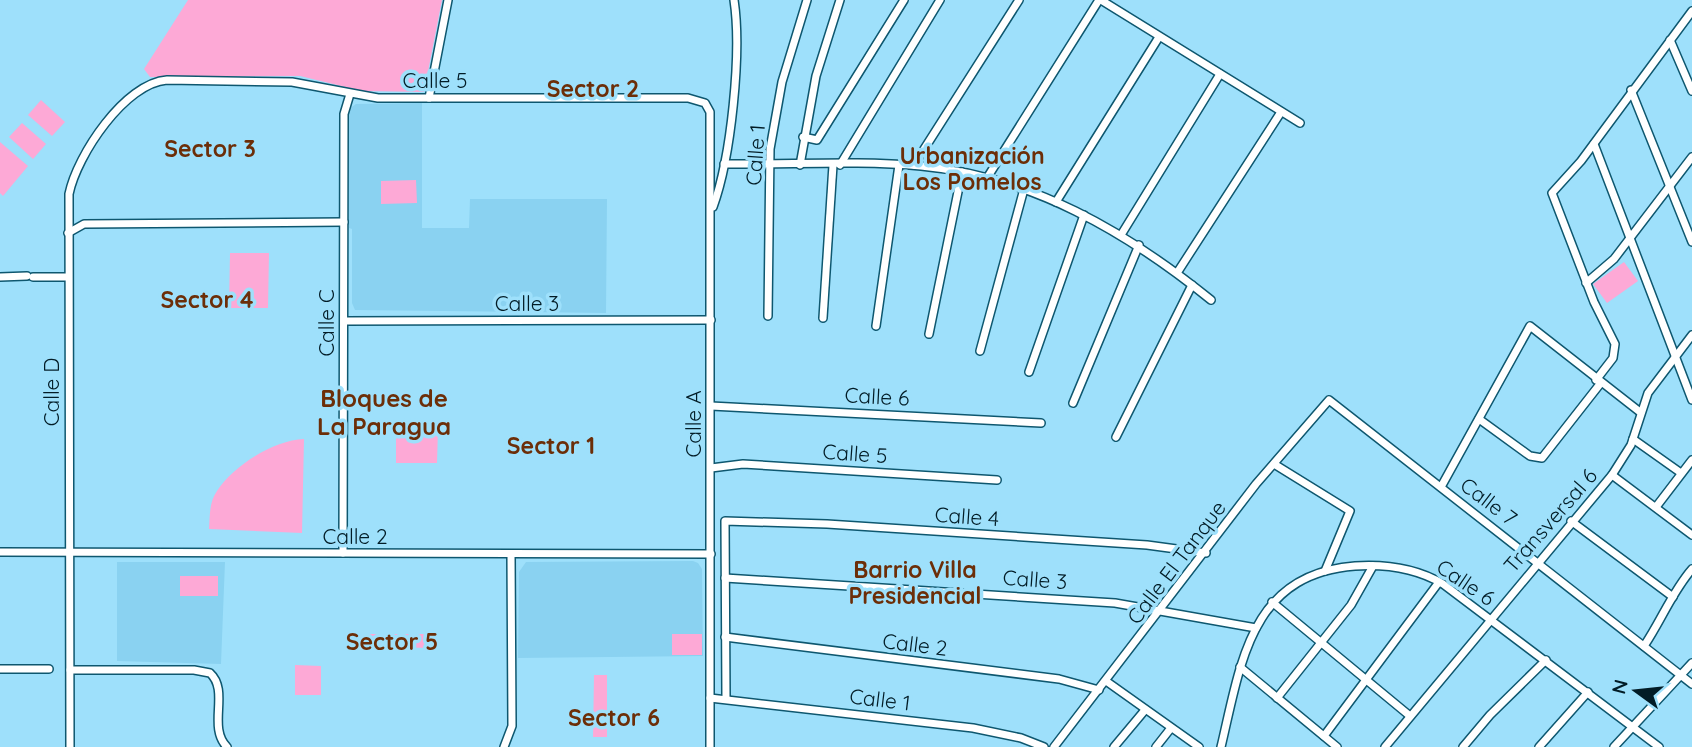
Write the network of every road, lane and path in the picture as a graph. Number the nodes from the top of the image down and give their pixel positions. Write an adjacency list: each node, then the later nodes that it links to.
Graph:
1 (448, 0): 17 (street)
2 (734, 0): 24 (street)
3 (807, 0): 25 (street, Calle 1)
4 (840, 0): 21 (street)
5 (904, 0): 21 (street)
6 (940, 0): 27 (street)
7 (1019, 0): 29 (street)
8 (1100, 0): 10 (street); 31 (street)
9 (1692, 11): 11 (street)
10 (1159, 37): 12 (street); 34 (street)
11 (1670, 40): 14 (street); 15 (street)
12 (1220, 74): 19 (street); 39 (street)
13 (166, 80): 16 (street, Calle 5); 38 (street, Calle D)
14 (1631, 90): 22 (street); 32 (street)
15 (1692, 92)
16 (350, 94): 17 (street, Calle 5); 37 (street, Calle C)
17 (429, 98): 18 (street, Calle 5)
18 (705, 103): 35 (street, Calle A)
19 (1281, 112): 20 (street); 43 (street)
20 (1300, 123)
21 (803, 136): 26 (street)
22 (1594, 144): 40 (street); 46 (street)
23 (1692, 157): 32 (street)
24 (724, 164): 25 (street); 35 (street)
25 (770, 164): 26 (street); 49 (street, Calle 1)
26 (800, 165): 27 (street)
27 (836, 165): 28 (street); 50 (street)
28 (899, 165): 29 (street); 53 (street)
29 (914, 165): 30 (street)
30 (962, 172): 31 (street); 54 (street)
31 (987, 178): 33 (street)
32 (1669, 188): 40 (street); 41 (street)
33 (1024, 189): 34 (street); 56 (street)
34 (1056, 202): 36 (street)
35 (710, 215): 51 (street, Calle A)
36 (1084, 215): 39 (street); 58 (street)
37 (344, 222): 38 (street); 52 (street, Calle C)
38 (68, 233): 45 (street, Calle D)
39 (1121, 234): 42 (street)
40 (1631, 238): 46 (street); 57 (street)
41 (1692, 242)
42 (1139, 245): 43 (street); 62 (street)
43 (1177, 273): 47 (street)
44 (0, 277): 45 (street)
45 (68, 277): 82 (street, Calle D)
46 (1586, 283): 59 (street)
47 (1192, 285): 48 (street); 67 (street)
48 (1211, 300)
49 (768, 316)
50 (823, 318)
51 (711, 320): 52 (street, Calle 3); 63 (street, Calle A)
52 (344, 321): 83 (street, Calle C)
53 (876, 326)
54 (929, 334)
55 (1692, 335): 57 (street, Transversal 6)
56 (980, 351)
57 (1675, 357): 61 (street); 64 (street, Transversal 6)
58 (1029, 372)
59 (1598, 382): 64 (street); 65 (street); 65 (street)
60 (1329, 400): 70 (street, Calle El Tanque); 75 (street, Calle 7)
61 (1692, 400)
62 (1073, 403)
63 (711, 406): 66 (street, Calle 6); 71 (street, Calle A)
64 (1640, 412): 68 (street, Transversal 6)
65 (1479, 419): 75 (street)
66 (1041, 423)
67 (1116, 437)
68 (1633, 439): 72 (street); 73 (street, Transversal 6)
69 (1692, 460): 72 (street)
70 (1274, 464): 84 (street, Calle El Tanque); 89 (street)
71 (711, 468): 74 (street, Calle 5); 80 (street, Calle A)
72 (1681, 473): 76 (street)
73 (1612, 475): 76 (street); 77 (street, Transversal 6)
74 (997, 481)
75 (1441, 487): 86 (street, Calle 7)
76 (1656, 507): 78 (street)
77 (1572, 521): 86 (street, Transversal 6); 92 (street)
78 (1692, 535)
79 (725, 547): 80 (street, Calle 2); 84 (street, Calle 4); 90 (street)
80 (710, 551): 85 (street, Calle 2); 93 (street, Calle A)
81 (0, 552): 82 (street, Calle 2)
82 (69, 552): 83 (street, Calle 2); 107 (street, Calle D)
83 (343, 553): 85 (street, Calle 2)
84 (1206, 553): 96 (street, Calle El Tanque)
85 (511, 554): 124 (street)
86 (1537, 561): 97 (street, Transversal 6); 101 (street, Calle 7)
87 (1373, 566): 89 (street, Calle 6); 91 (street, Calle 6); 100 (street)
88 (1692, 569): 92 (street)
89 (1325, 571): 95 (street, Calle 6)
90 (725, 578): 94 (street); 96 (street, Calle 3)
91 (1439, 582): 97 (street, Calle 6); 109 (street)
92 (1673, 597): 101 (street)
93 (710, 600): 94 (street); 114 (street, Calle A)
94 (725, 601): 99 (street)
95 (1272, 603): 98 (street, Calle 6); 100 (street)
96 (1162, 610): 98 (street, Calle 3); 110 (street, Calle El Tanque)
97 (1489, 619): 102 (street, Calle 6); 118 (street, Transversal 6)
98 (1256, 628): 104 (street, Calle 6)
99 (725, 638): 112 (street, Calle 2); 116 (street)
100 (1321, 642): 109 (street); 115 (street)
101 (1644, 646): 108 (street, Calle 7)
102 (1546, 660): 113 (street, Calle 6); 134 (street)
103 (1692, 663): 108 (street)
104 (1240, 667): 115 (street); 131 (street, Calle 6)
105 (0, 669): 106 (street)
106 (49, 669)
107 (70, 670): 122 (street, Calle D); 123 (street)
108 (1681, 675): 111 (street, Calle 7); 119 (street)
109 (1368, 679): 118 (street); 121 (street)
110 (1106, 681): 112 (street, Calle El Tanque); 117 (street)
111 (1692, 684)
112 (1098, 690): 127 (street, Calle El Tanque)
113 (1588, 692): 119 (street, Calle 6); 135 (street)
114 (710, 698): 116 (street, Calle 1); 125 (street, Calle A)
115 (1277, 698): 121 (street)
116 (726, 699): 126 (street, Calle 1)
117 (1144, 710): 120 (street); 128 (street)
118 (1410, 716): 133 (street, Transversal 6)
119 (1632, 726): 136 (street); 137 (street, Calle 6)
120 (1171, 728): 129 (street); 130 (street)
121 (1324, 736): 132 (street)
122 (70, 747)
123 (227, 747)
124 (504, 747)
125 (710, 747)
126 (1044, 747)
127 (1054, 747)
128 (1114, 747)
129 (1156, 747)
130 (1199, 747)
131 (1221, 747)
132 (1337, 747)
133 (1385, 747)
134 (1463, 747)
135 (1539, 747)
136 (1614, 747)
137 (1658, 747)

